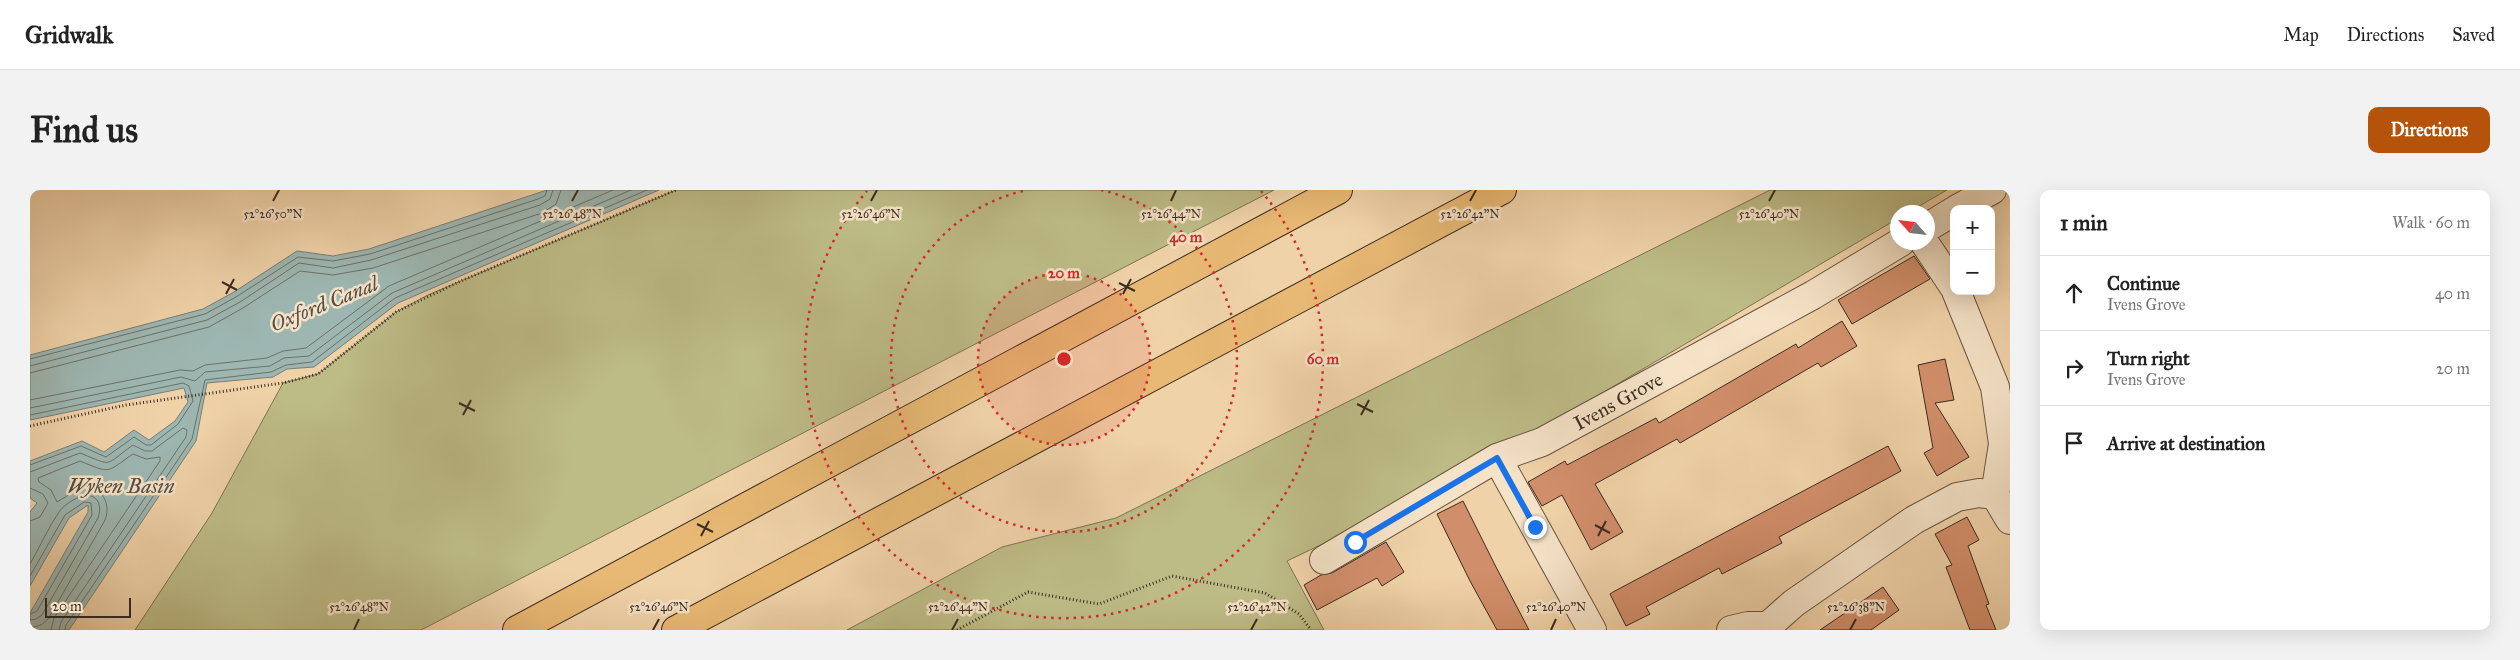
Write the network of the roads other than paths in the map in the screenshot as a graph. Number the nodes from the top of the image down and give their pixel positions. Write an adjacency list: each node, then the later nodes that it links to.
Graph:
1 (1338, 190): 17 (highway)
2 (1502, 190): 18 (highway)
3 (1992, 190): 4 (street)
4 (1964, 205)
5 (1950, 213): 6 (street)
6 (1935, 223)
7 (1890, 248): 12 (street, Ivens Grove)
8 (1929, 250): 9 (street)
9 (1950, 281)
10 (1958, 295): 11 (street)
11 (2002, 384): 13 (street)
12 (1497, 458): 15 (street, Ivens Grove); 19 (street)
13 (1995, 495): 14 (street); 16 (street)
14 (2010, 520)
15 (1324, 560)
16 (1769, 628): 20 (street)
17 (517, 630)
18 (676, 630)
19 (1592, 630)
20 (1731, 630)

